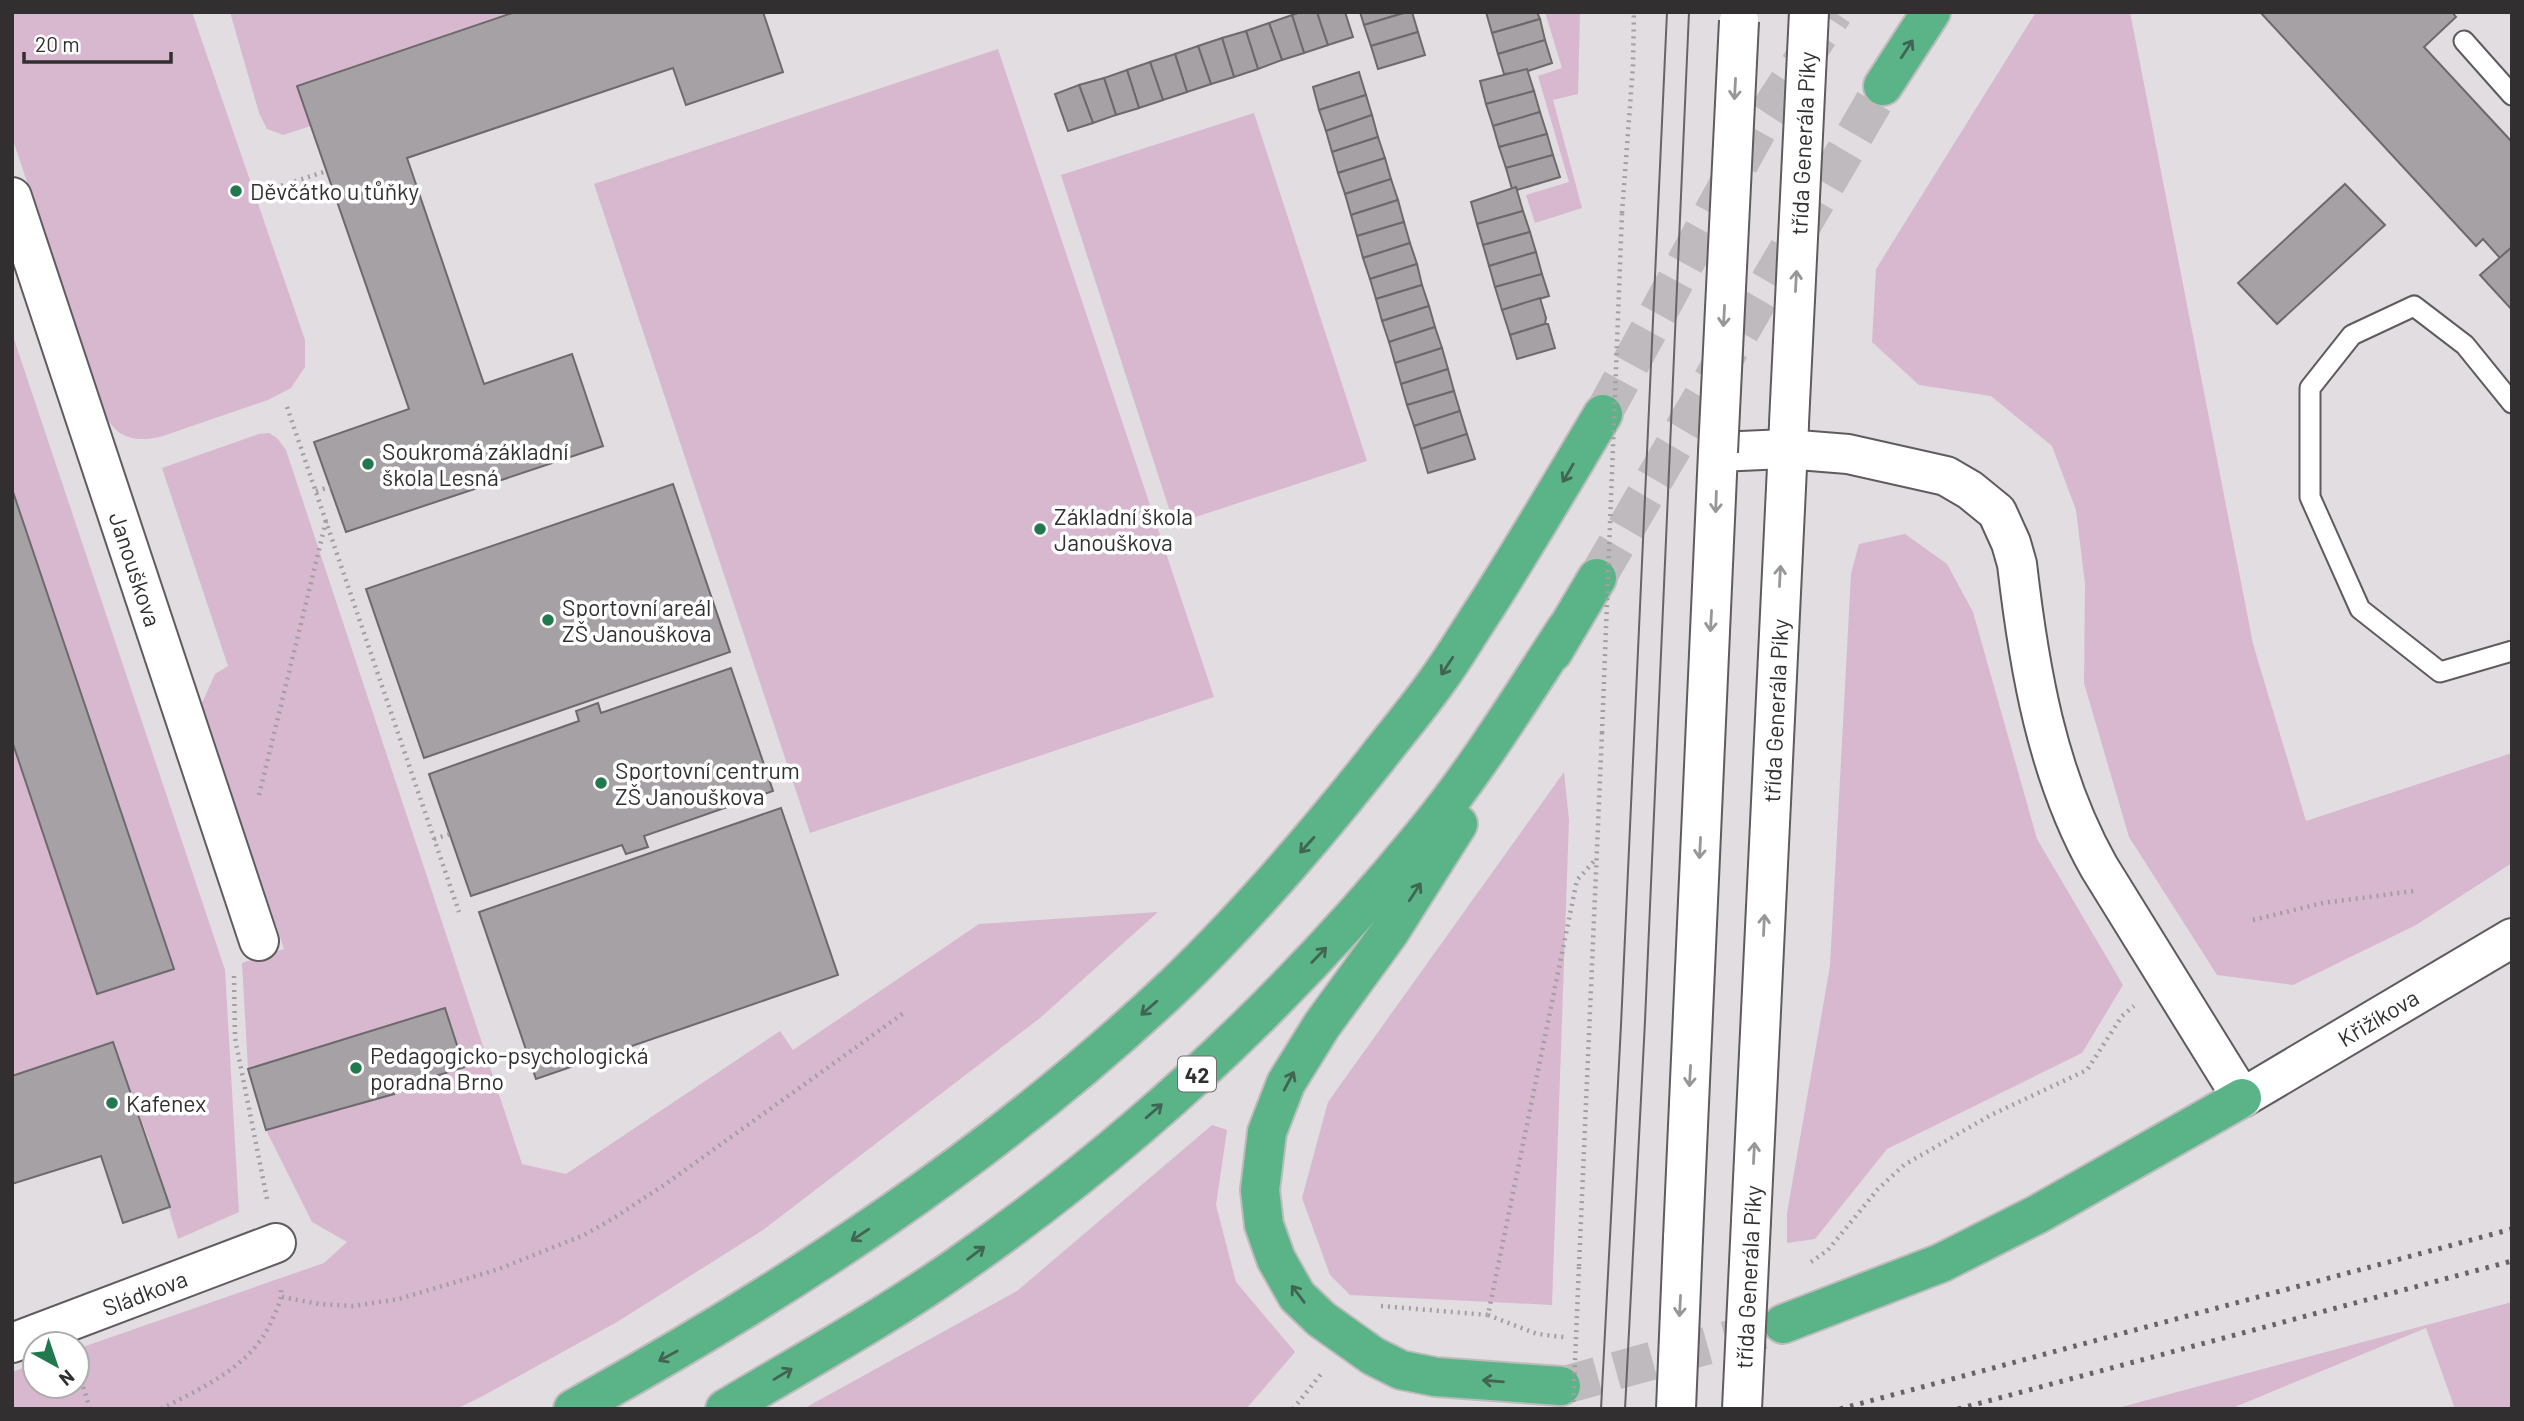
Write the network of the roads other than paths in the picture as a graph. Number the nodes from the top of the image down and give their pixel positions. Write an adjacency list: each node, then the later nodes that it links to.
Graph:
1 (1809, 12): 10 (main road, třída Generála Píky, one-way to 1, bridge)
2 (1931, 12): 5 (highway, one-way to 2)
3 (1739, 16): 11 (main road, one-way to 11, bridge)
4 (2464, 41): 6 (lane)
5 (1883, 86)
6 (2512, 95)
7 (12, 197): 16 (main road, Janouškova)
8 (2512, 403): 14 (lane)
9 (1603, 414): 21 (highway, one-way to 21)
10 (1783, 441): 11 (main road); 17 (main road); 25 (main road, třída Generála Píky, one-way to 10, bridge)
11 (1718, 452): 24 (main road, one-way to 24, bridge)
12 (1597, 578): 13 (highway, 42)
13 (1566, 629): 22 (highway, 42, one-way to 13); 23 (highway, 42, one-way to 13)
14 (2512, 651)
15 (2512, 938): 17 (main road, Křižíkova)
16 (259, 941)
17 (2242, 1098): 19 (highway)
18 (276, 1243): 20 (main road, Sládkova)
19 (1783, 1324)
20 (12, 1343)
21 (573, 1409)
22 (725, 1409)
23 (1512, 1409)
24 (1676, 1409)
25 (1742, 1409)

